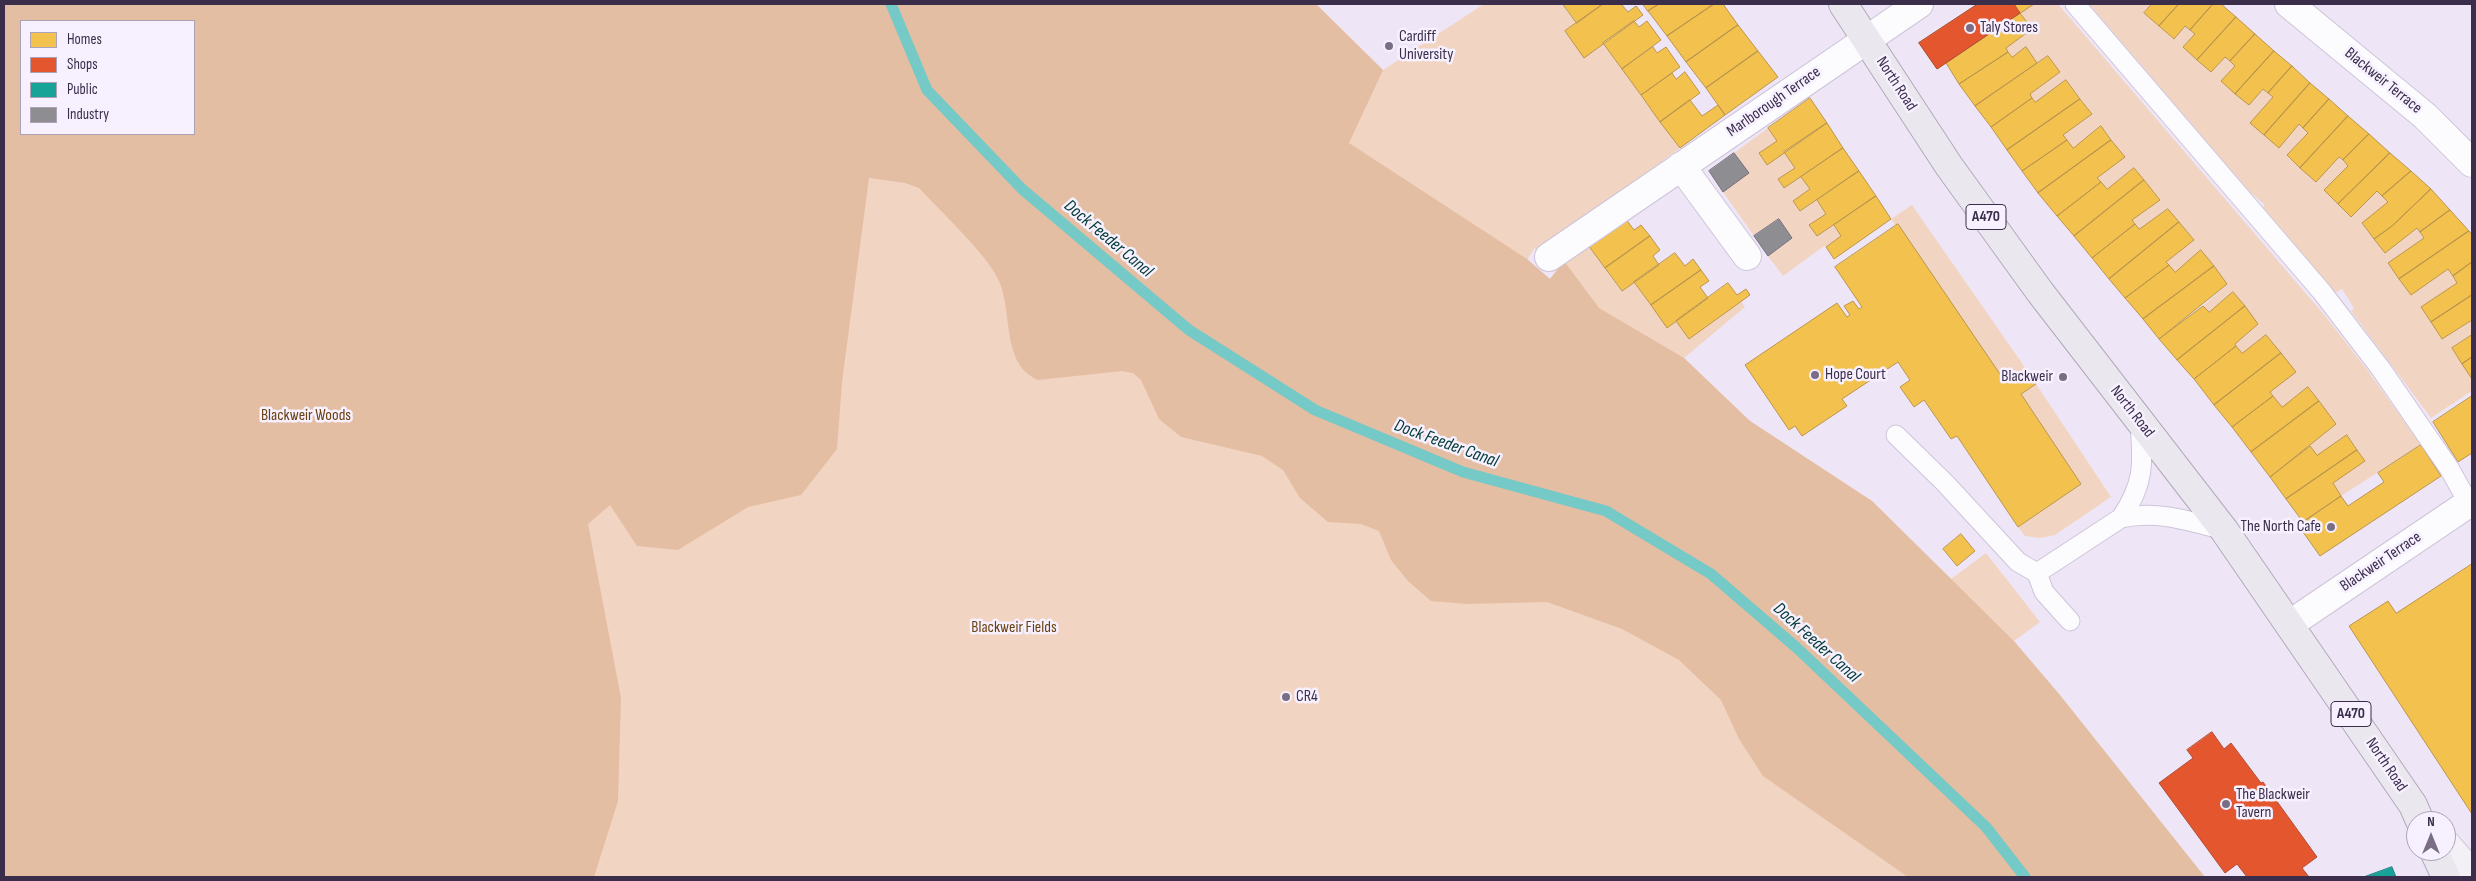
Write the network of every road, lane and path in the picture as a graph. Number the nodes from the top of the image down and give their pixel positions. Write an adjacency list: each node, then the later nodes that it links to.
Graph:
1 (1843, 4): 5 (main road, North Road / A470)
2 (1919, 4): 5 (street)
3 (2075, 4): 12 (lane)
4 (2289, 4): 6 (street, Blackweir Terrace)
5 (1866, 39): 7 (street, Marlborough Terrace); 10 (main road, North Road / A470)
6 (2472, 163)
7 (1681, 166): 8 (street); 9 (street, Marlborough Terrace)
8 (1747, 256)
9 (1549, 257)
10 (2140, 423): 13 (lane); 14 (main road, North Road / A470)
11 (1896, 435): 15 (lane)
12 (2471, 504): 17 (street, Blackweir Terrace)
13 (2122, 518): 14 (lane); 15 (lane)
14 (2224, 530): 17 (main road, North Road / A470)
15 (2037, 573): 16 (lane)
16 (2070, 621)
17 (2290, 624): 18 (main road, North Road / A470)
18 (2417, 811)
19 (2456, 856): 21 (street)
20 (2439, 861): 22 (main road)
21 (2472, 874)
22 (2446, 877)

